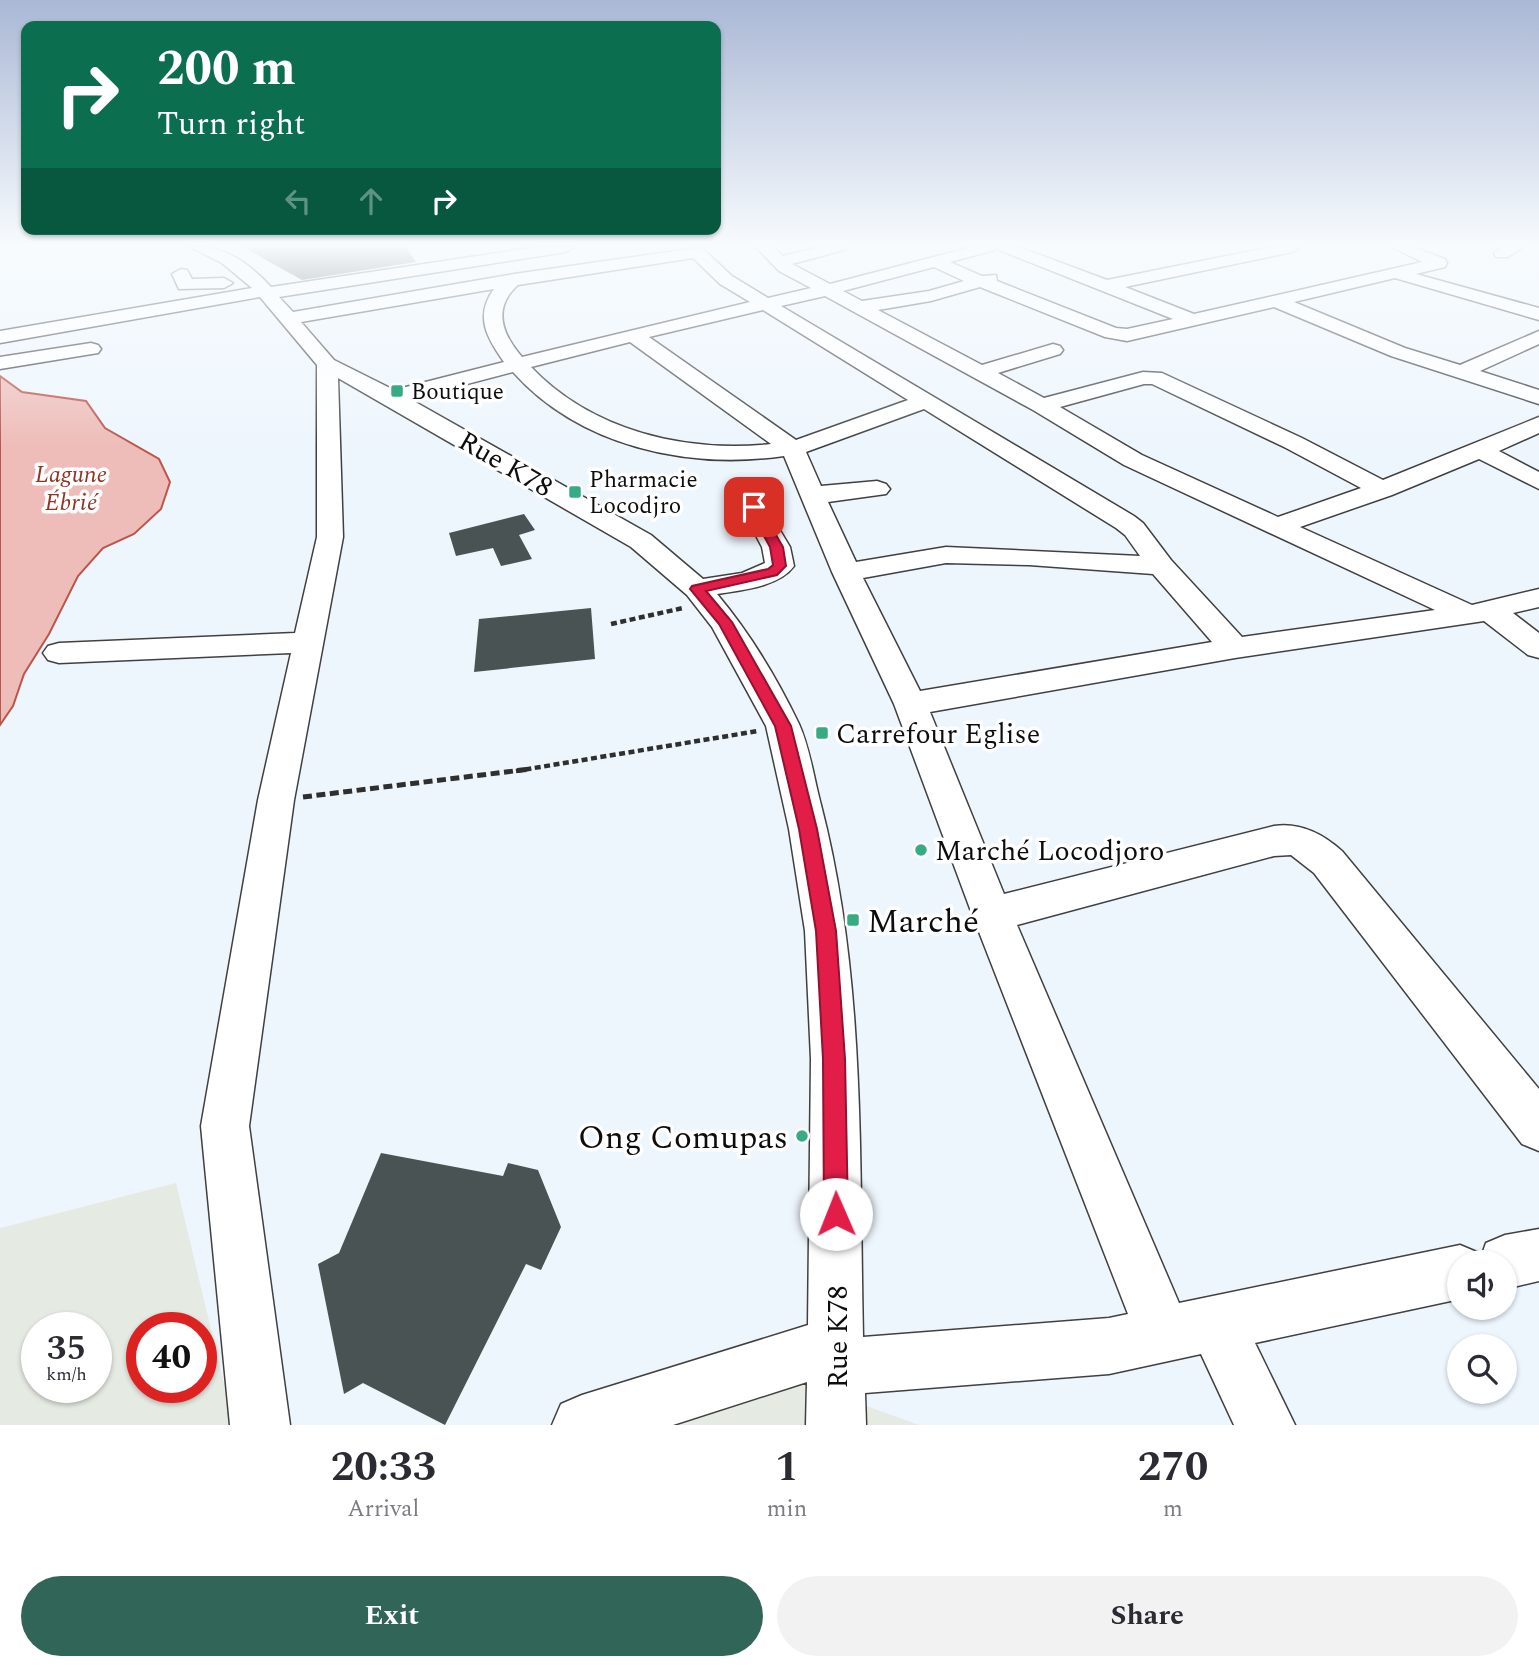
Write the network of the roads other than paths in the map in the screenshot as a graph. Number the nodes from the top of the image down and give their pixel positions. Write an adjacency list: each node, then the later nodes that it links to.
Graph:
1 (150, 314): 13 (street)
2 (284, 314): 18 (street, Rue K78)
3 (493, 314): 19 (street)
4 (725, 314): 12 (street)
5 (781, 314): 24 (street)
6 (872, 314): 20 (street)
7 (1065, 314): 11 (street)
8 (1176, 314): 11 (street)
9 (1219, 314): 11 (street)
10 (1306, 314): 21 (street)
11 (1193, 320)
12 (634, 335): 19 (street); 27 (street)
13 (0, 337)
14 (1539, 337): 21 (street)
15 (90, 349): 17 (street)
16 (1053, 350): 20 (street)
17 (0, 363)
18 (327, 364): 22 (street, Rue K78); 40 (street)
19 (518, 365): 22 (street); 27 (street)
20 (980, 372): 25 (street)
21 (1461, 372): 23 (street)
22 (391, 397): 37 (street, Rue K78)
23 (1539, 397)
24 (927, 401): 27 (street); 35 (street)
25 (1041, 405): 31 (street); 34 (street)
26 (1539, 424): 28 (street)
27 (792, 448): 32 (street)
28 (1482, 451): 29 (street); 31 (street)
29 (1539, 482)
30 (877, 489): 32 (street)
31 (1383, 490): 34 (street)
32 (812, 494): 36 (street)
33 (754, 507): 37 (street)
34 (1277, 527): 39 (street)
35 (1161, 566): 36 (street); 41 (street)
36 (846, 572): 44 (street)
37 (702, 596): 51 (street, Rue K78)
38 (1539, 598): 39 (street)
39 (1479, 612): 41 (street); 42 (street)
40 (309, 642): 43 (street); 52 (street)
41 (1235, 648): 44 (street)
42 (1539, 648)
43 (59, 653)
44 (911, 704): 45 (street)
45 (992, 914): 46 (street); 50 (street)
46 (1539, 1127)
47 (1539, 1255): 48 (street)
48 (1517, 1260)
49 (1447, 1275): 50 (street)
50 (1189, 1329): 51 (street); 55 (street)
51 (837, 1355): 53 (street); 54 (street, Rue K78)
52 (260, 1425)
53 (582, 1425)
54 (836, 1425)
55 (1265, 1425)

